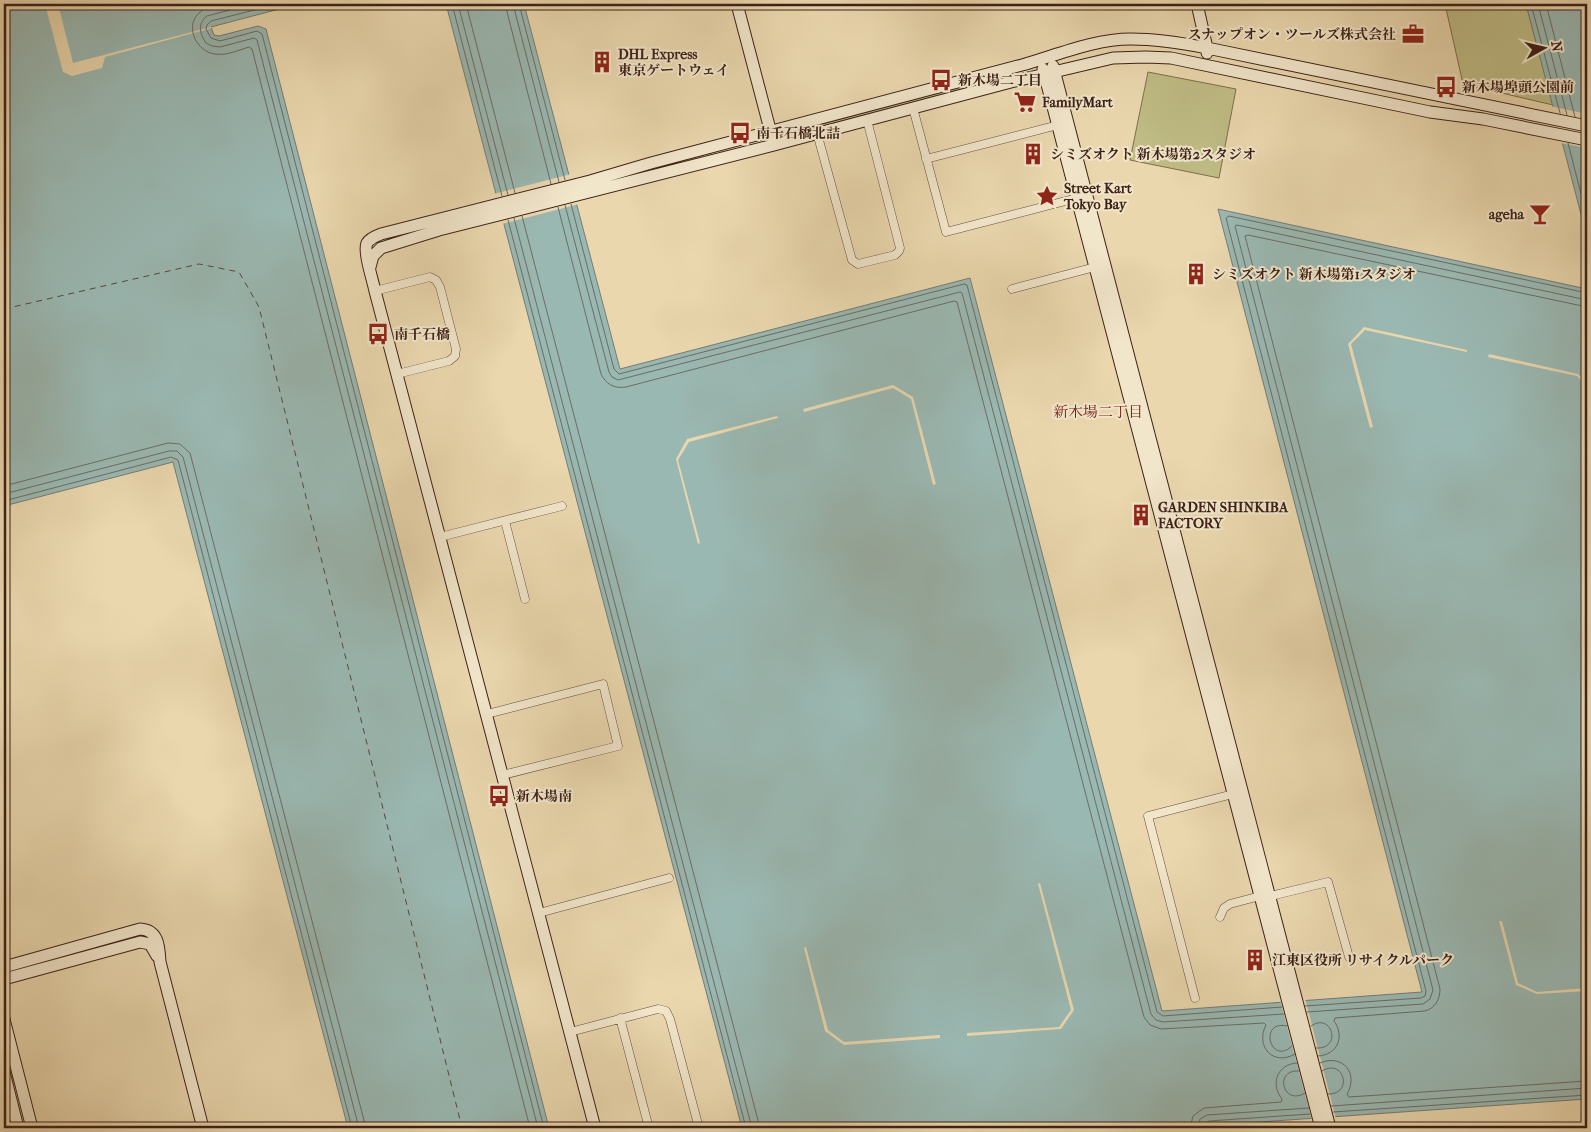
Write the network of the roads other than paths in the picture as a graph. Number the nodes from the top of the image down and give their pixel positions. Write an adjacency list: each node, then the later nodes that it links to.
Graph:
1 (737, 4): 11 (street)
2 (1197, 4): 3 (street)
3 (1208, 48): 4 (street); 5 (street); 10 (street)
4 (1046, 58): 6 (street); 11 (street)
5 (1206, 64): 6 (street); 13 (street)
6 (1050, 73): 7 (street); 9 (street); 21 (street)
7 (912, 108): 8 (street); 15 (street)
8 (867, 120): 12 (street); 12 (street)
9 (1058, 125): 15 (street); 17 (street)
10 (1587, 126)
11 (770, 131): 14 (street); 16 (street)
12 (817, 133): 14 (street)
13 (1587, 140)
14 (774, 144): 16 (street)
15 (926, 159): 17 (street)
16 (591, 185): 20 (street)
17 (1077, 198): 18 (street)
18 (1095, 268): 19 (street); 21 (street)
19 (1012, 289)
20 (375, 291): 22 (street); 22 (street)
21 (1126, 367): 27 (street)
22 (397, 374): 25 (street)
23 (562, 506): 24 (street)
24 (505, 520): 25 (street); 26 (street)
25 (440, 537): 28 (street)
26 (525, 599)
27 (1197, 639): 30 (street); 32 (street)
28 (486, 714): 29 (street); 29 (street)
29 (503, 776): 33 (street)
30 (1233, 794): 32 (street); 40 (street)
31 (669, 878): 33 (street)
32 (1265, 896): 34 (street); 35 (street); 38 (street)
33 (539, 913): 43 (street)
34 (1220, 917)
35 (1349, 957)
36 (160, 962): 37 (street); 39 (street); 49 (street)
37 (4, 967)
38 (1284, 969): 53 (street); 54 (street)
39 (4, 979)
40 (1195, 998)
41 (620, 1018): 43 (street); 51 (street); 52 (street)
42 (4, 1019): 45 (street)
43 (570, 1032): 50 (street)
44 (4, 1072): 46 (street)
45 (22, 1091): 46 (street); 48 (street)
46 (7, 1095): 47 (street)
47 (18, 1128)
48 (32, 1128)
49 (204, 1128)
50 (595, 1128)
51 (649, 1128)
52 (698, 1128)
53 (1322, 1128)
54 (1330, 1128)

